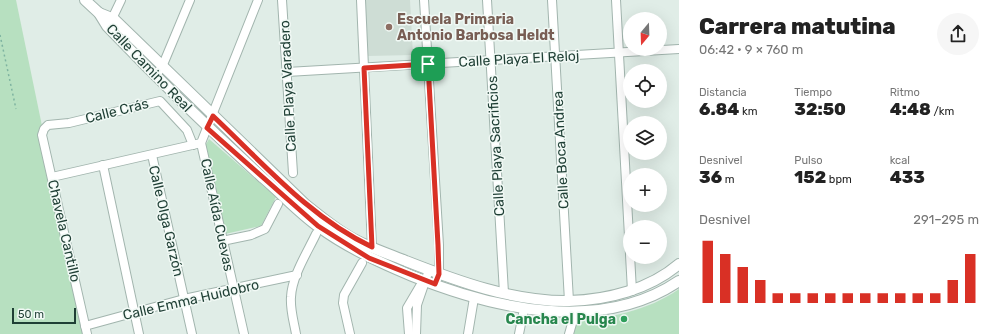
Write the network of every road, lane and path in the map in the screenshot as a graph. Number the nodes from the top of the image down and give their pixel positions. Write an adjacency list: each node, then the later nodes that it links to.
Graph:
1 (85, 0): 11 (street, Calle Camino Real)
2 (121, 0): 11 (street)
3 (190, 0): 18 (street)
4 (258, 0): 23 (street)
5 (282, 0): 20 (street, Calle Playa Varadero)
6 (361, 0): 19 (street)
7 (424, 0): 17 (street)
8 (487, 0): 16 (street, Calle Playa Sacrificios)
9 (552, 0): 15 (street, Calle Boca Andrea)
10 (616, 0): 14 (street)
11 (110, 23): 18 (street, Calle Camino Real); 21 (street, Calle Camino Real)
12 (0, 35): 22 (path)
13 (679, 50): 14 (street, Calle Playa El Reloj)
14 (619, 53): 15 (street, Calle Playa El Reloj); 44 (street)
15 (555, 58): 16 (street, Calle Playa El Reloj); 48 (street, Calle Boca Andrea)
16 (491, 61): 17 (street, Calle Playa El Reloj); 45 (street, Calle Playa Sacrificios)
17 (428, 64): 19 (street, Calle Playa El Reloj); 38 (street)
18 (162, 68): 21 (street); 23 (street, Calle Camino Real)
19 (364, 68): 20 (street, Calle Playa El Reloj); 34 (street)
20 (288, 72): 29 (street, Calle Playa Varadero)
21 (155, 76): 24 (street, Calle Camino Real)
22 (16, 109)
23 (213, 116): 24 (street); 34 (street, Calle Camino Real)
24 (207, 128): 26 (street); 40 (street, Calle Camino Real)
25 (44, 129): 26 (street, Calle Crás); 30 (street, Chavela Cantillo)
26 (197, 144): 27 (street); 33 (street, Calle Aída Cuevas)
27 (152, 155): 28 (street); 47 (street, Calle Olga Garzón)
28 (103, 165): 30 (street); 50 (street)
29 (293, 173)
30 (52, 177): 52 (street, Chavela Cantillo)
31 (278, 204): 33 (street)
32 (316, 234): 39 (street)
33 (222, 241): 43 (street, Calle Aída Cuevas)
34 (372, 247): 37 (street, Calle Camino Real)
35 (362, 263): 57 (street)
36 (679, 264): 44 (street, Calle Camino Real)
37 (429, 270): 38 (street, Calle Camino Real); 40 (street)
38 (439, 274): 42 (street); 45 (street, Calle Camino Real)
39 (297, 276): 43 (street, Calle Emma Huidobro); 56 (street)
40 (424, 281): 42 (street, Calle Camino Real); 58 (street); 59 (street)
41 (679, 281): 51 (street, Calle Camino Real)
42 (435, 284): 46 (street, Calle Camino Real)
43 (234, 289): 47 (street, Calle Emma Huidobro); 55 (street, Calle Aída Cuevas)
44 (632, 291): 48 (street, Calle Camino Real)
45 (504, 293): 48 (street, Calle Camino Real)
46 (474, 298): 49 (street, Calle Camino Real); 60 (street)
47 (184, 300): 50 (street, Calle Emma Huidobro); 54 (street, Calle Olga Garzón)
48 (569, 301)
49 (524, 309): 51 (street, Calle Camino Real); 61 (street)
50 (134, 312): 52 (street, Calle Emma Huidobro); 53 (street)
51 (575, 313): 62 (street)
52 (86, 330)
53 (139, 334)
54 (192, 334)
55 (244, 334)
56 (296, 334)
57 (350, 334)
58 (409, 334)
59 (416, 334)
60 (468, 334)
61 (520, 334)
62 (569, 334)

